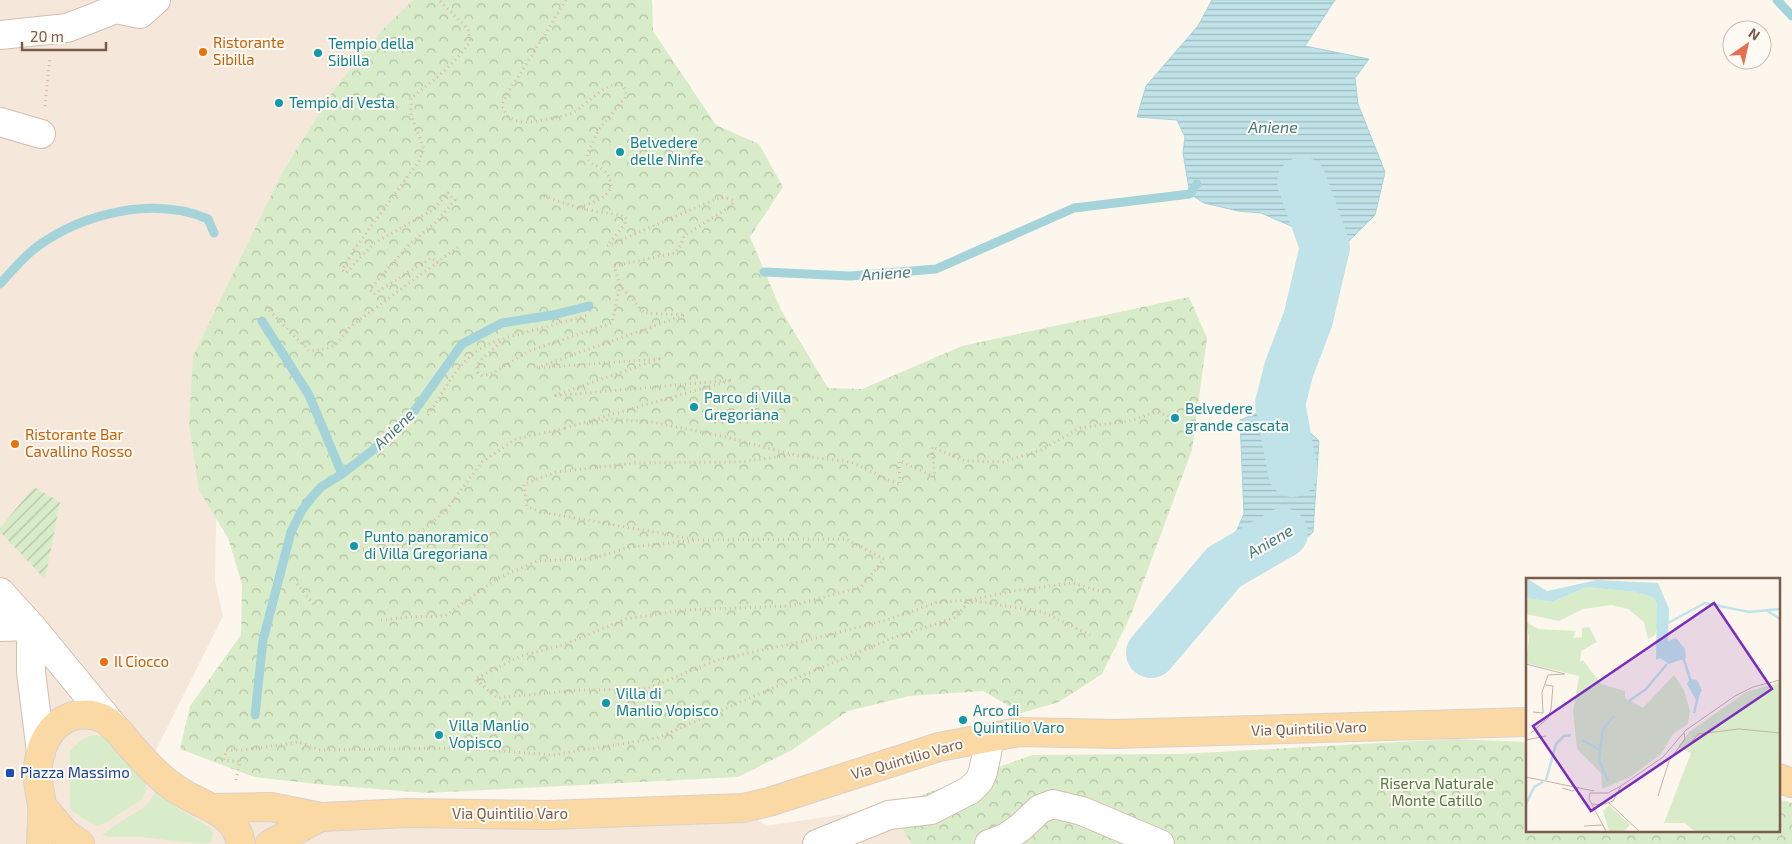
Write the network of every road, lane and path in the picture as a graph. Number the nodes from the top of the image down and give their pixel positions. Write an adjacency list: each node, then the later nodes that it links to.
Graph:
1 (439, 0): 11 (path)
2 (566, 0): 9 (path)
3 (146, 6): 4 (street)
4 (53, 29): 5 (street); 6 (path)
5 (0, 35)
6 (43, 121): 7 (street)
7 (0, 122)
8 (544, 196): 9 (path)
9 (578, 208): 12 (path)
10 (458, 247): 11 (path)
11 (438, 263): 13 (path)
12 (620, 285): 15 (path); 18 (path)
13 (266, 307)
14 (589, 315): 15 (path)
15 (505, 338): 16 (path)
16 (428, 415)
17 (1175, 418): 19 (path)
18 (565, 428): 19 (path); 21 (path)
19 (795, 455): 20 (path)
20 (698, 540): 25 (path); 27 (path)
21 (353, 551)
22 (296, 584): 26 (path)
23 (0, 592): 29 (street)
24 (1106, 593): 25 (path)
25 (970, 600): 31 (path); 39 (path)
26 (315, 606)
27 (381, 620)
28 (0, 622): 29 (street)
29 (31, 626): 30 (street); 33 (street); 35 (street)
30 (0, 628)
31 (1090, 635)
32 (1526, 722): 34 (main road, Via Quintilio Varo)
33 (114, 727): 35 (main road); 39 (main road)
34 (990, 738): 40 (main road, Via Quintilio Varo); 45 (street)
35 (41, 752): 38 (main road)
36 (1780, 779): 37 (main road)
37 (1792, 783)
38 (42, 806): 41 (main road); 42 (main road)
39 (222, 808): 40 (main road); 43 (main road)
40 (321, 817): 44 (main road)
41 (40, 844)
42 (80, 844)
43 (241, 844)
44 (270, 844)
45 (817, 844)
46 (989, 844): 47 (street)
47 (1160, 844)

